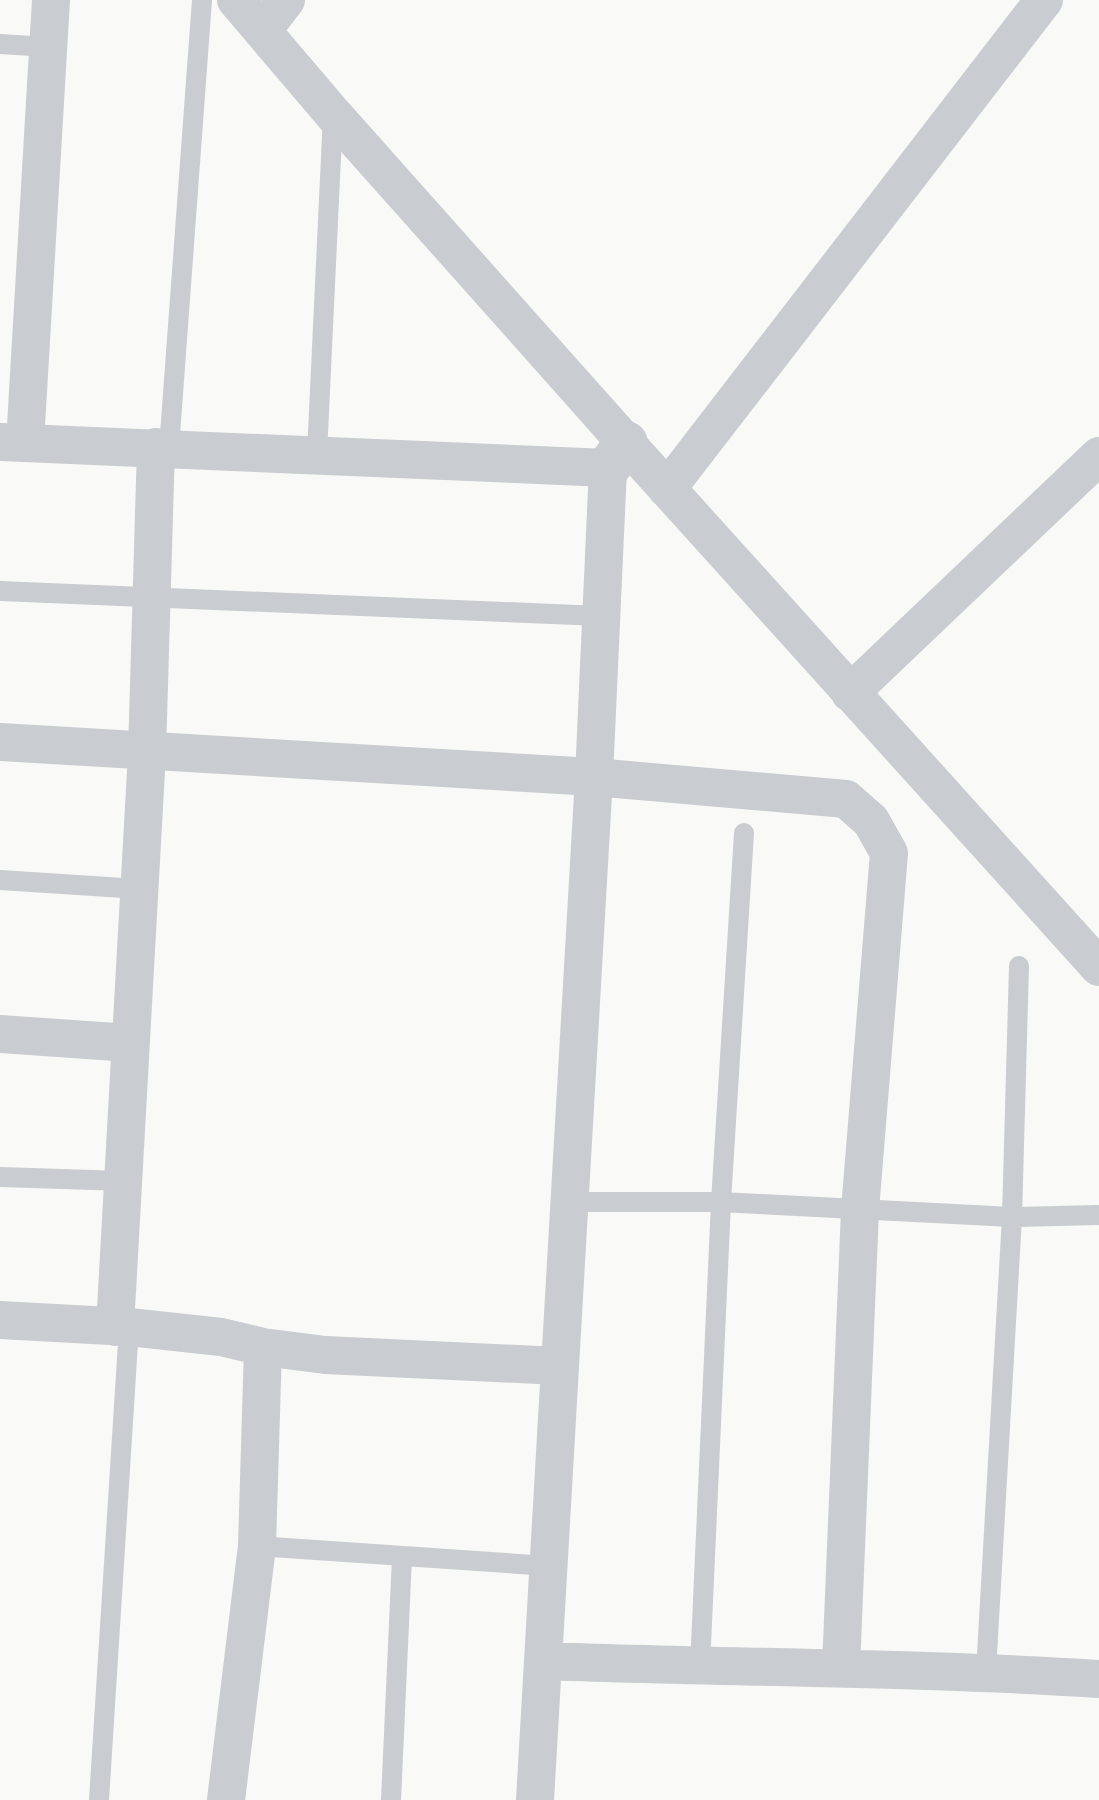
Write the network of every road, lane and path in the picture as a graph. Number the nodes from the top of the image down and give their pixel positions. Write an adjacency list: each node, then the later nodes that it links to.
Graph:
1 (51, 0): 8 (street)
2 (202, 0): 11 (lane)
3 (236, 0): 6 (street)
4 (286, 0): 6 (street)
5 (1044, 0): 15 (street)
6 (263, 30): 9 (street)
7 (0, 44): 8 (lane)
8 (48, 47): 10 (street)
9 (333, 114): 12 (lane); 13 (street)
10 (13, 442): 11 (street)
11 (162, 448): 12 (street); 17 (street)
12 (317, 454): 13 (street)
13 (617, 456): 15 (street); 18 (street)
14 (1099, 456): 19 (street)
15 (667, 489): 19 (street)
16 (0, 591): 17 (lane)
17 (151, 597): 18 (lane); 21 (street)
18 (601, 616): 22 (street)
19 (850, 693): 27 (street)
20 (0, 742): 21 (street)
21 (147, 753): 22 (street); 25 (street)
22 (594, 777): 32 (street); 34 (street)
23 (744, 833): 33 (lane)
24 (0, 880): 25 (lane)
25 (139, 889): 29 (street)
26 (1019, 966): 36 (lane)
27 (1099, 967)
28 (0, 1034): 29 (street)
29 (130, 1043): 31 (street)
30 (0, 1177): 31 (lane)
31 (123, 1181): 38 (street)
32 (570, 1202): 33 (lane); 40 (street)
33 (721, 1202): 34 (lane); 45 (lane)
34 (860, 1210): 36 (lane); 46 (street)
35 (1099, 1215): 36 (lane)
36 (1012, 1217): 47 (lane)
37 (0, 1320): 38 (street)
38 (122, 1327): 39 (street); 49 (lane)
39 (263, 1347): 40 (street); 41 (street)
40 (560, 1366): 43 (street)
41 (257, 1546): 42 (lane); 50 (street)
42 (402, 1557): 43 (lane); 51 (lane)
43 (549, 1566): 44 (street)
44 (543, 1661): 45 (street); 52 (street)
45 (700, 1667): 46 (street)
46 (841, 1668): 47 (street)
47 (986, 1672): 48 (street)
48 (1099, 1679)
49 (99, 1800)
50 (226, 1800)
51 (391, 1800)
52 (535, 1800)

